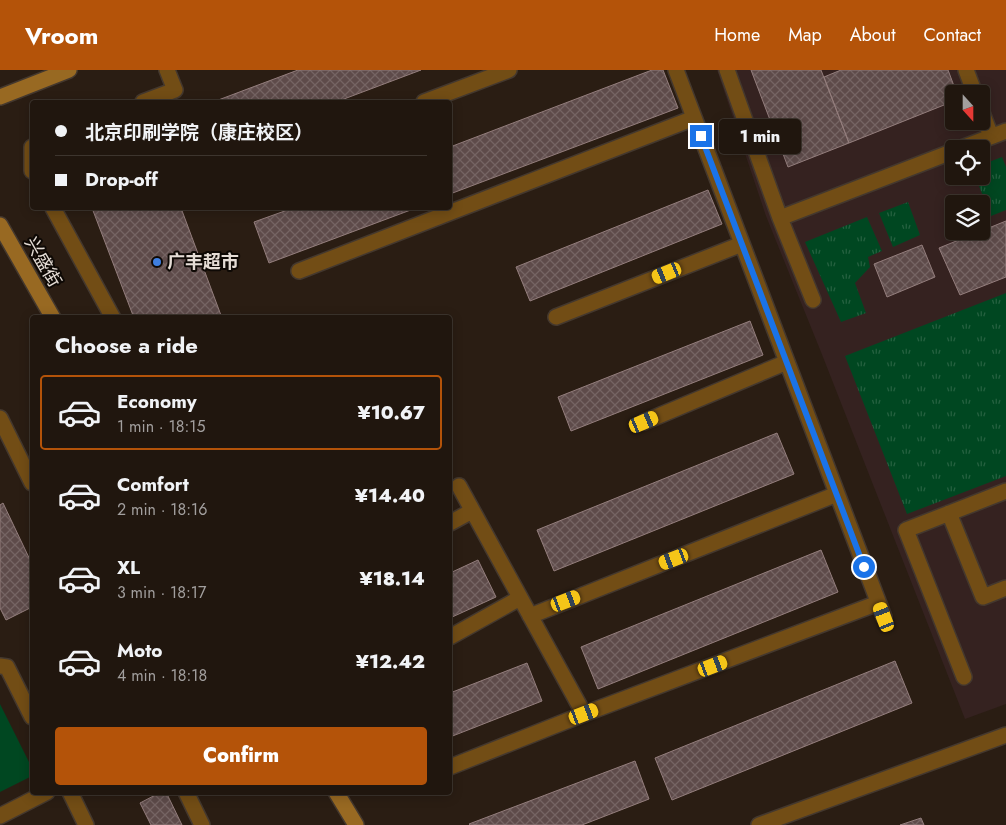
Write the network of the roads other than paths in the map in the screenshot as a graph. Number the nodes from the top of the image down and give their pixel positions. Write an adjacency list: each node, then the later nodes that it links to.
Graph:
1 (70, 70): 8 (street)
2 (167, 70): 9 (street)
3 (509, 70): 10 (street)
4 (676, 70): 11 (street)
5 (727, 70): 18 (street)
6 (966, 70): 7 (street)
7 (972, 85)
8 (0, 97)
9 (148, 100)
10 (429, 100)
11 (694, 118): 20 (street); 21 (street)
12 (989, 130): 14 (street)
13 (1006, 131): 14 (street)
14 (992, 136): 15 (street)
15 (982, 140)
16 (945, 154): 18 (street)
17 (54, 210): 24 (street)
18 (780, 218): 22 (street)
19 (0, 225): 23 (street, 兴盛街)
20 (742, 244): 25 (street); 26 (street)
21 (299, 271)
22 (813, 300)
23 (51, 315)
24 (110, 315)
25 (556, 317)
26 (787, 362): 28 (street); 32 (street)
27 (0, 418): 29 (street)
28 (644, 422)
29 (30, 479)
30 (459, 486): 33 (street)
31 (1006, 491): 34 (street)
32 (837, 494): 38 (street); 44 (street)
33 (472, 511): 35 (street); 37 (street)
34 (949, 513): 36 (street); 42 (street)
35 (452, 522)
36 (1006, 588)
37 (520, 598): 38 (street); 39 (street)
38 (530, 616): 44 (street)
39 (452, 636)
40 (0, 652): 41 (street)
41 (4, 666): 43 (street)
42 (964, 677)
43 (30, 713)
44 (584, 714): 46 (street)
45 (1006, 735): 55 (street)
46 (452, 766)
47 (41, 795): 51 (street)
48 (71, 795): 52 (street)
49 (187, 795): 53 (street)
50 (338, 795): 54 (street)
51 (0, 816)
52 (86, 825)
53 (202, 825)
54 (356, 825)
55 (759, 825)

